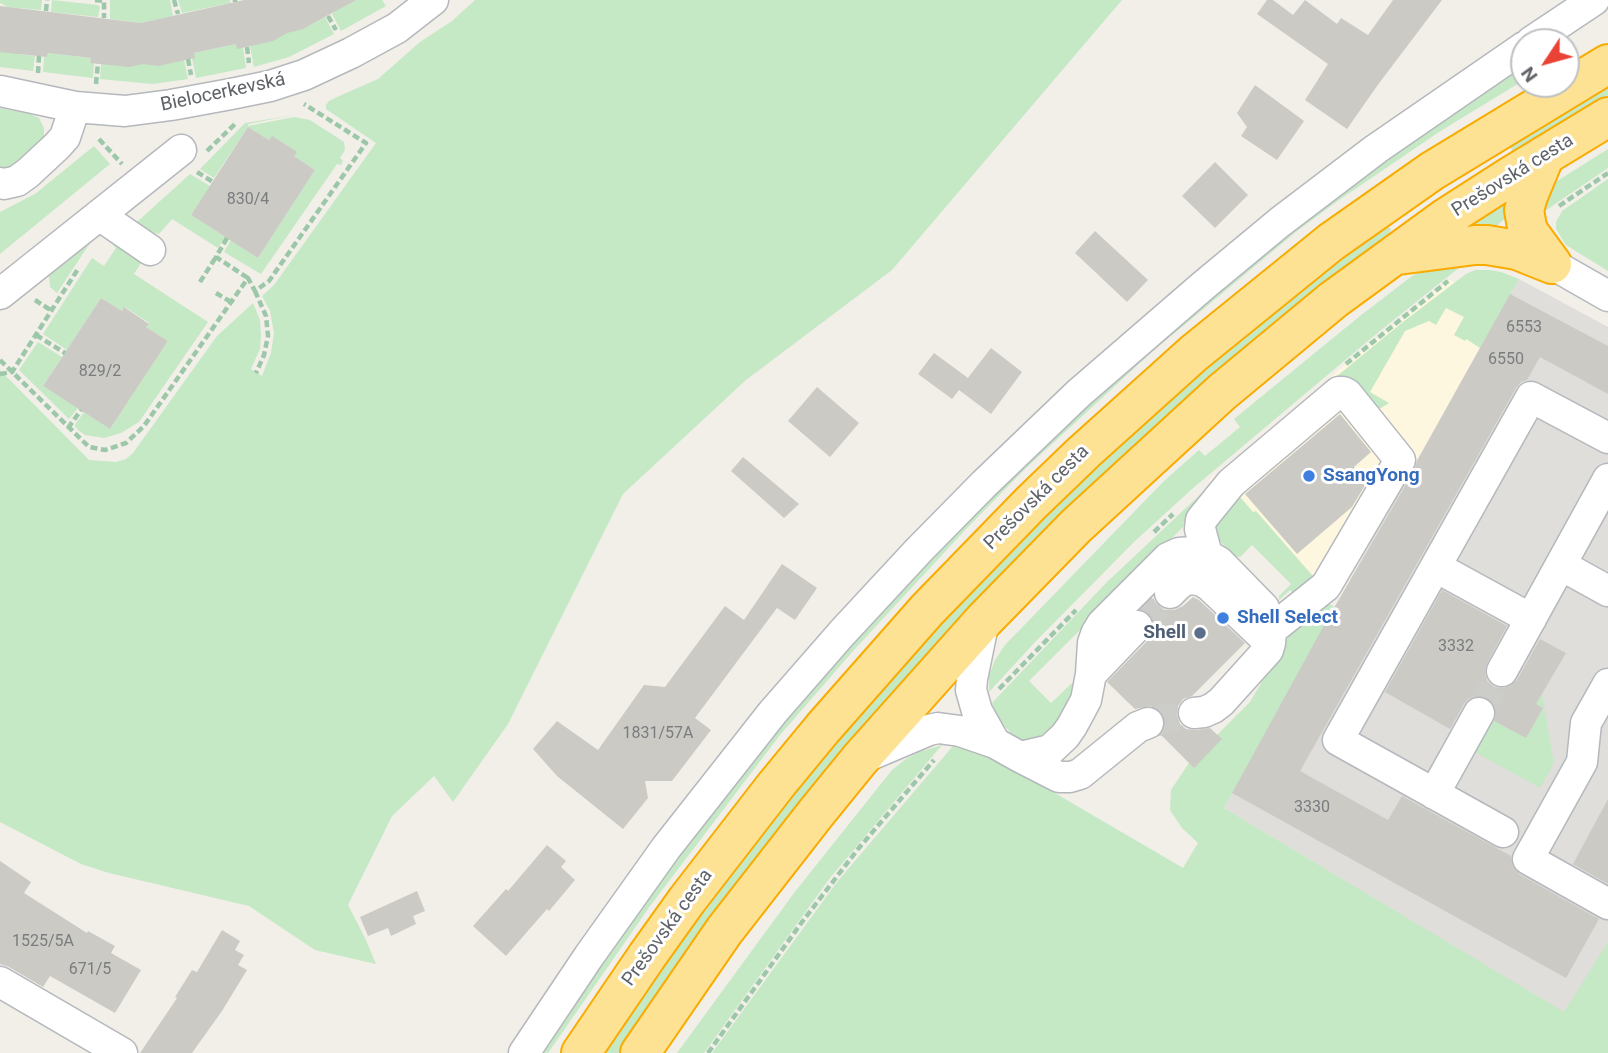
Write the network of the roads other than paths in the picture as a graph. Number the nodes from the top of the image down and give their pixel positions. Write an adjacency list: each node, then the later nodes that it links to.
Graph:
1 (433, 0): 7 (street, Bielocerkevská)
2 (1594, 0): 3 (street)
3 (1552, 28)
4 (1510, 57): 42 (street)
5 (1608, 64): 43 (highway, Prešovská cesta)
6 (0, 91): 7 (street, Bielocerkevská)
7 (80, 95): 11 (street)
8 (1608, 117): 9 (highway, Prešovská cesta)
9 (1545, 155): 14 (highway, Prešovská cesta); 15 (highway)
10 (190, 159): 12 (street)
11 (0, 183)
12 (99, 215): 13 (street); 16 (street)
13 (150, 250)
14 (1392, 256): 15 (highway); 26 (highway, Prešovská cesta)
15 (1552, 264): 17 (street)
16 (0, 294)
17 (1608, 296)
18 (1608, 438): 22 (street)
19 (1608, 479): 21 (street)
20 (1207, 555): 28 (street); 28 (street); 30 (street)
21 (1561, 565): 23 (street); 25 (street)
22 (1436, 567): 25 (street); 37 (street)
23 (1608, 591)
24 (1170, 593): 28 (street)
25 (1531, 619): 29 (street)
26 (984, 620): 35 (street); 36 (highway, Prešovská cesta)
27 (1137, 626): 30 (street)
28 (1270, 637): 32 (street)
29 (1502, 671)
30 (1091, 674): 35 (street)
31 (1608, 684): 39 (street)
32 (1194, 713)
33 (1479, 713): 37 (street)
34 (1148, 723): 35 (street)
35 (1008, 750): 36 (street)
36 (860, 759): 44 (highway, Prešovská cesta)
37 (1434, 794): 38 (street)
38 (1503, 832)
39 (1608, 904)
40 (0, 982): 41 (street)
41 (122, 1053)
42 (524, 1053)
43 (581, 1053)
44 (640, 1053)

